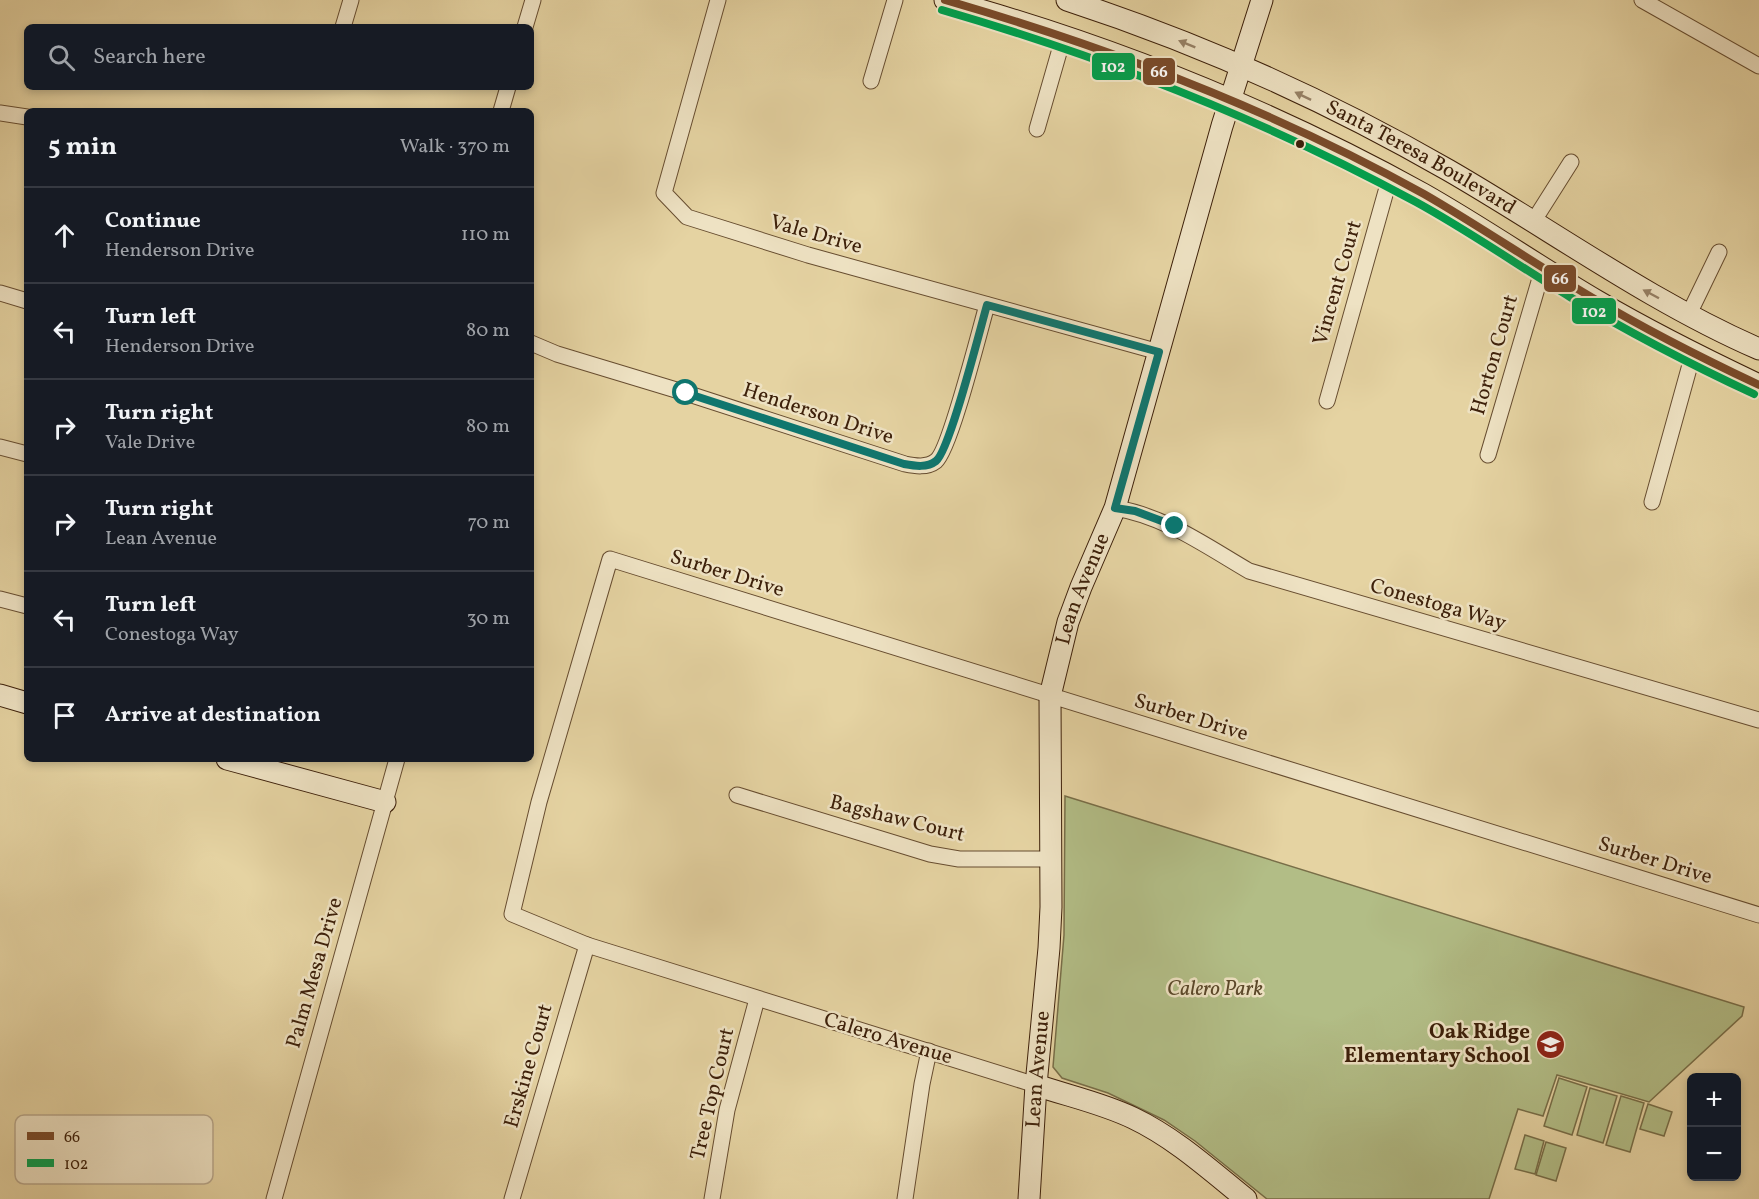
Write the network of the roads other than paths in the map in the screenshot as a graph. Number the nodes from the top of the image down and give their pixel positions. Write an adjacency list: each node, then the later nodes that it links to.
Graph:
1 (351, 0): 9 (street)
2 (533, 0): 10 (street)
3 (718, 0): 28 (street, Vale Drive)
4 (895, 0): 14 (street)
5 (945, 0): 11 (main road, Santa Teresa Boulevard)
6 (1262, 0): 12 (main road, Lean Avenue)
7 (1642, 0): 13 (street)
8 (1077, 2): 12 (main road, Santa Teresa Boulevard, one-way to 8)
9 (344, 24)
10 (526, 24)
11 (1064, 35): 16 (main road, Santa Teresa Boulevard); 20 (street)
12 (1241, 66): 16 (main road, Lean Avenue); 23 (main road, Santa Teresa Boulevard, one-way to 12)
13 (1759, 66)
14 (871, 81)
15 (507, 90): 17 (street)
16 (1230, 99): 22 (main road, Santa Teresa Boulevard); 32 (main road, Lean Avenue)
17 (502, 108)
18 (0, 113): 19 (street)
19 (24, 117)
20 (1037, 129)
21 (1570, 162): 23 (street)
22 (1390, 177): 25 (main road, Santa Teresa Boulevard); 35 (street, Vincent Court)
23 (1533, 222): 29 (main road, Santa Teresa Boulevard, one-way to 23)
24 (1719, 252): 29 (street)
25 (1543, 268): 33 (main road, Santa Teresa Boulevard); 38 (street, Horton Court)
26 (0, 293): 27 (street)
27 (24, 300)
28 (987, 305): 30 (street, Henderson Drive); 32 (street, Vale Drive)
29 (1689, 314): 31 (main road, Santa Teresa Boulevard)
30 (534, 344)
31 (1759, 349)
32 (1159, 352): 40 (main road, Lean Avenue)
33 (1694, 354): 34 (main road, Santa Teresa Boulevard); 39 (street)
34 (1759, 385)
35 (1327, 401)
36 (0, 447): 37 (street)
37 (24, 453)
38 (1488, 454)
39 (1652, 501)
40 (1115, 508): 44 (main road, Lean Avenue); 46 (street, Conestoga Way)
41 (0, 599): 42 (street)
42 (24, 605)
43 (0, 695): 45 (main road)
44 (1050, 696): 51 (main road, Lean Avenue); 52 (street, Surber Drive); 53 (street, Surber Drive)
45 (24, 702)
46 (1759, 720)
47 (238, 762): 50 (main road)
48 (396, 762): 50 (street, Palm Mesa Drive)
49 (737, 795): 51 (street, Bagshaw Court)
50 (384, 802): 58 (street, Palm Mesa Drive)
51 (1050, 859): 57 (main road, Lean Avenue)
52 (512, 915): 54 (street, Calero Avenue)
53 (1759, 915)
54 (587, 945): 55 (street, Calero Avenue); 59 (street, Erskine Court)
55 (758, 999): 56 (street, Calero Avenue); 60 (street, Tree Top Court)
56 (929, 1051): 57 (street, Calero Avenue); 61 (street)
57 (1036, 1085): 62 (main road, Lean Avenue); 63 (main road, Calero Avenue)
58 (274, 1199)
59 (512, 1199)
60 (712, 1199)
61 (905, 1199)
62 (1029, 1199)
63 (1246, 1199)

